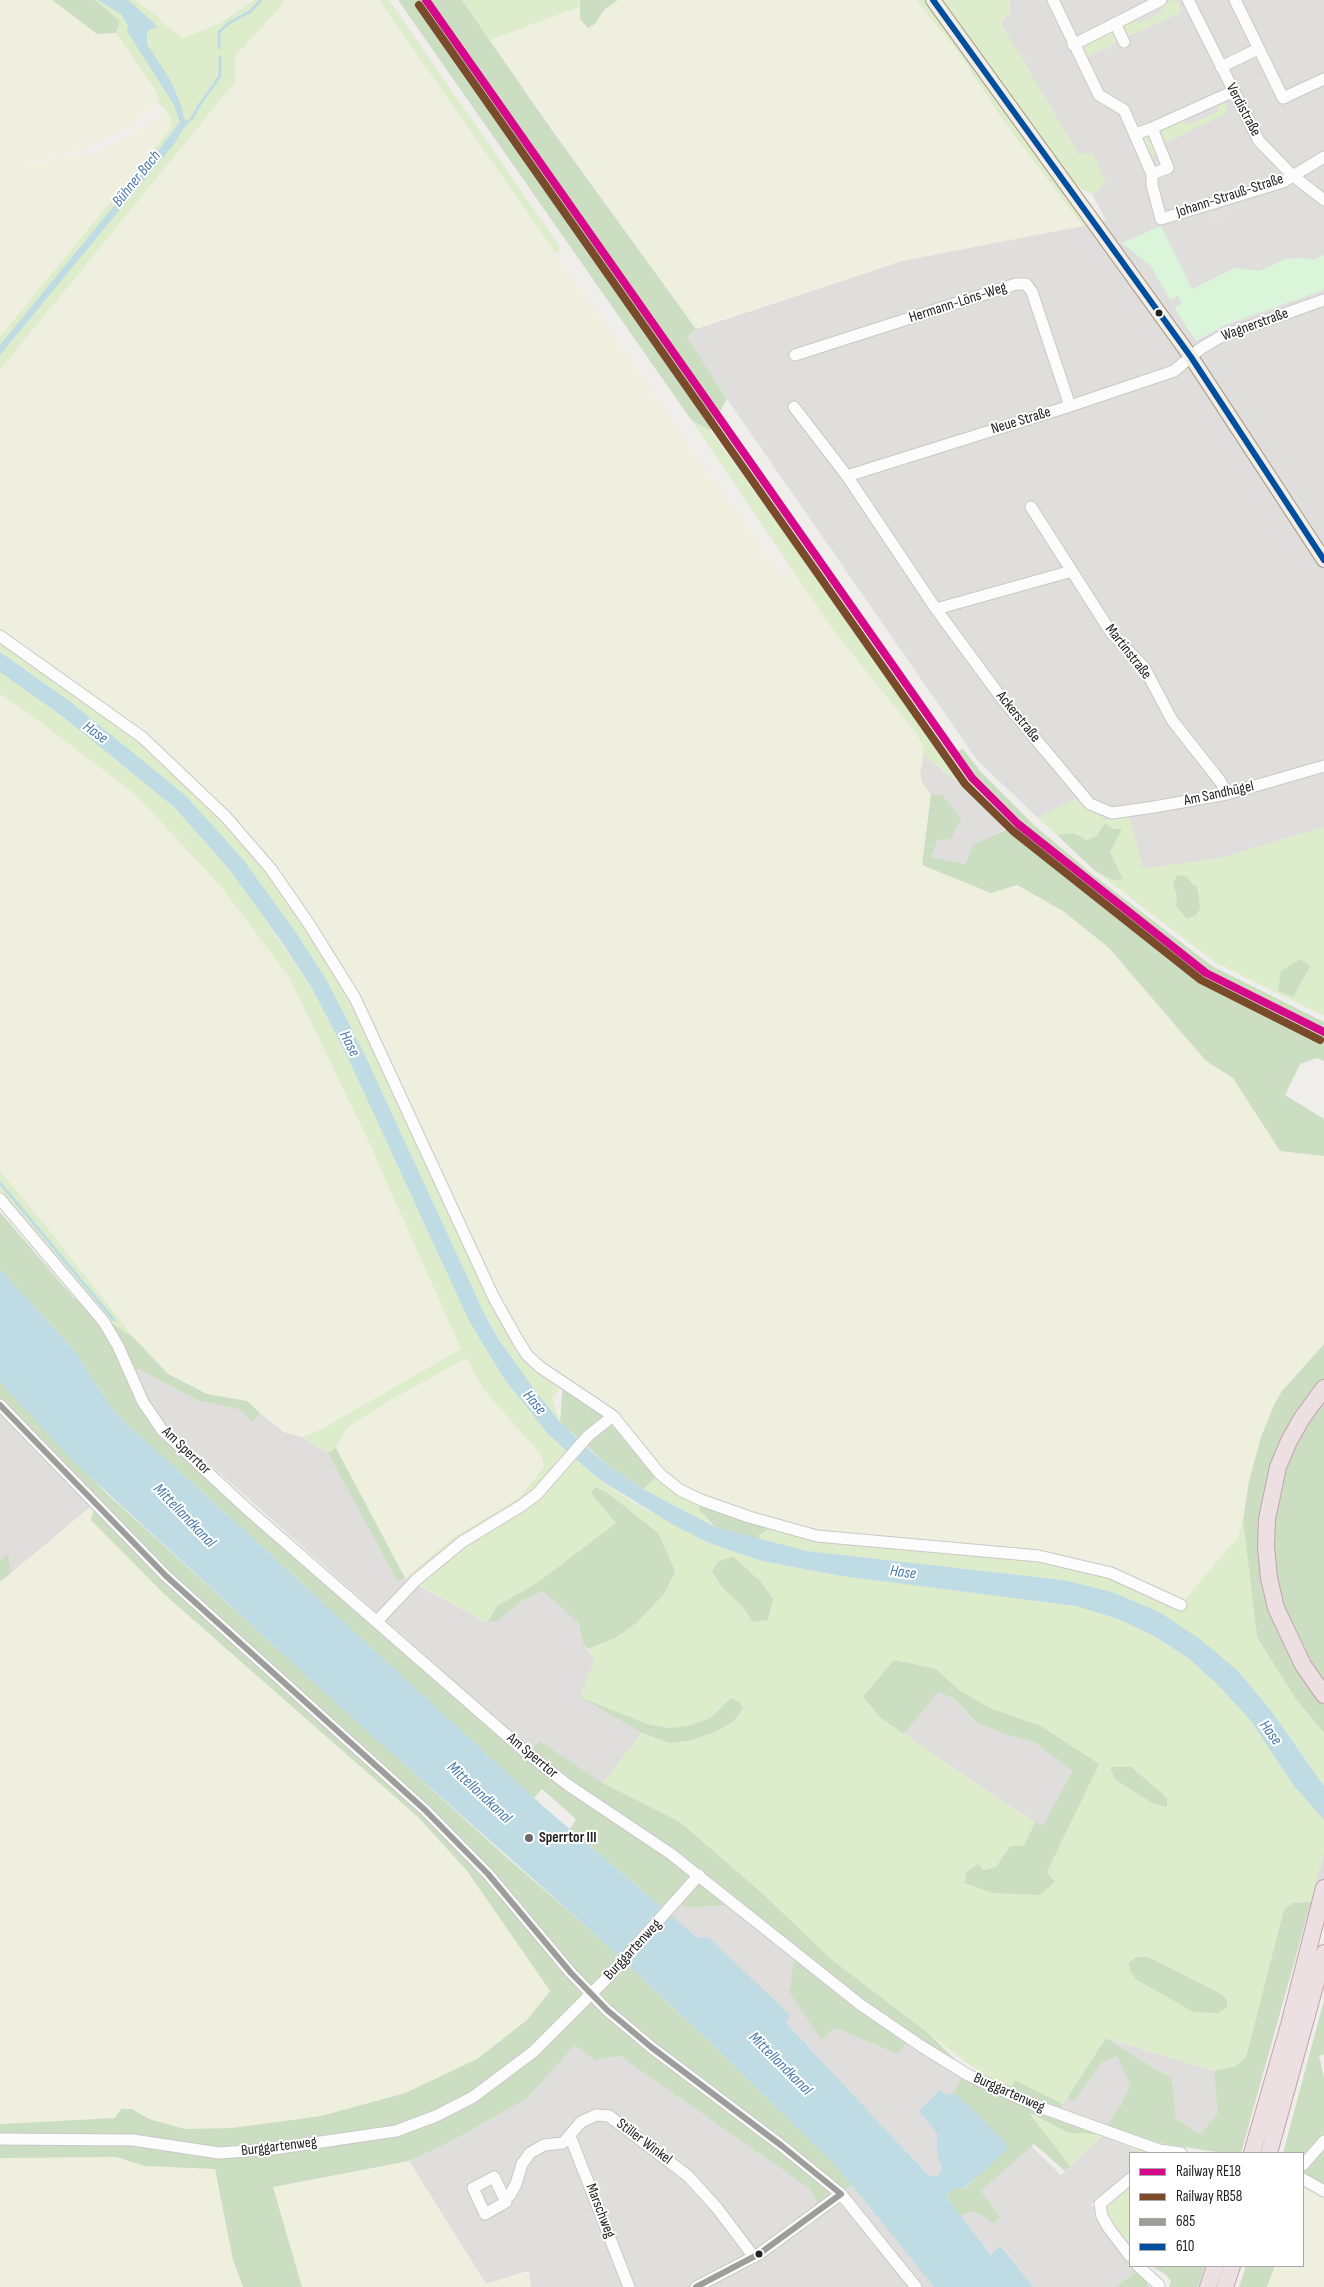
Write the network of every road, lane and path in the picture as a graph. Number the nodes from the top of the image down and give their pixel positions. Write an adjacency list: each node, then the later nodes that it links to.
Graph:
1 (933, 0): 21 (main road)
2 (1053, 0): 8 (street)
3 (1161, 0): 6 (street)
4 (1188, 0): 10 (street, Verdistraße)
5 (1235, 0): 9 (street)
6 (1116, 23): 7 (street); 8 (street)
7 (1124, 42)
8 (1073, 45): 14 (street)
9 (1258, 49): 10 (street); 11 (street)
10 (1220, 67): 12 (street, Verdistraße)
11 (1324, 79)
12 (1232, 92): 13 (street); 17 (street, Verdistraße)
13 (1152, 128): 14 (street); 16 (street)
14 (1136, 134): 16 (street)
15 (1324, 157): 17 (street, Johann-Strauß-Straße)
16 (1152, 174): 17 (street, Johann-Strauß-Straße)
17 (1292, 175): 18 (street, Verdistraße)
18 (1324, 200)
19 (1324, 300): 21 (street, Wagnerstraße)
20 (796, 355): 22 (street, Hermann-Löns-Weg)
21 (1191, 357): 22 (street, Neue Straße); 26 (main road)
22 (1070, 406): 24 (street, Neue Straße)
23 (794, 407): 24 (street, Ackerstraße)
24 (848, 476): 28 (street, Ackerstraße)
25 (1031, 507): 27 (street, Martinstraße)
26 (1324, 560)
27 (1072, 572): 28 (street); 31 (street, Martinstraße)
28 (936, 609): 32 (street, Ackerstraße)
29 (0, 636): 36 (street)
30 (1324, 766): 31 (street, Am Sandhügel)
31 (1227, 794): 32 (street, Am Sandhügel)
32 (1112, 812)
33 (0, 1199): 38 (street, Am Sperrtor)
34 (1324, 1388): 39 (highway)
35 (0, 1405): 43 (street)
36 (613, 1416): 37 (street); 38 (street)
37 (1180, 1605)
38 (377, 1621): 40 (street, Am Sperrtor)
39 (1324, 1695)
40 (699, 1876): 43 (street, Burggartenweg); 47 (street, Burggartenweg)
41 (1324, 1888): 48 (highway)
42 (1324, 1953): 48 (highway)
43 (591, 1992): 45 (street, Burggartenweg); 53 (street)
44 (570, 2136): 54 (street, Stiller Winkel); 56 (street, Stiller Winkel); 61 (street, Marschweg)
45 (0, 2140)
46 (1324, 2141): 49 (street)
47 (1158, 2152)
48 (1261, 2152)
49 (1304, 2164)
50 (1129, 2180): 55 (street)
51 (1304, 2180): 52 (street)
52 (1324, 2191)
53 (841, 2194): 56 (street); 63 (street)
54 (504, 2198)
55 (1129, 2255)
56 (754, 2257): 62 (street)
57 (1139, 2267): 60 (street)
58 (1215, 2267): 64 (highway)
59 (1232, 2267): 65 (highway)
60 (1160, 2285)
61 (627, 2286)
62 (696, 2287)
63 (916, 2287)
64 (1208, 2287)
65 (1226, 2287)

